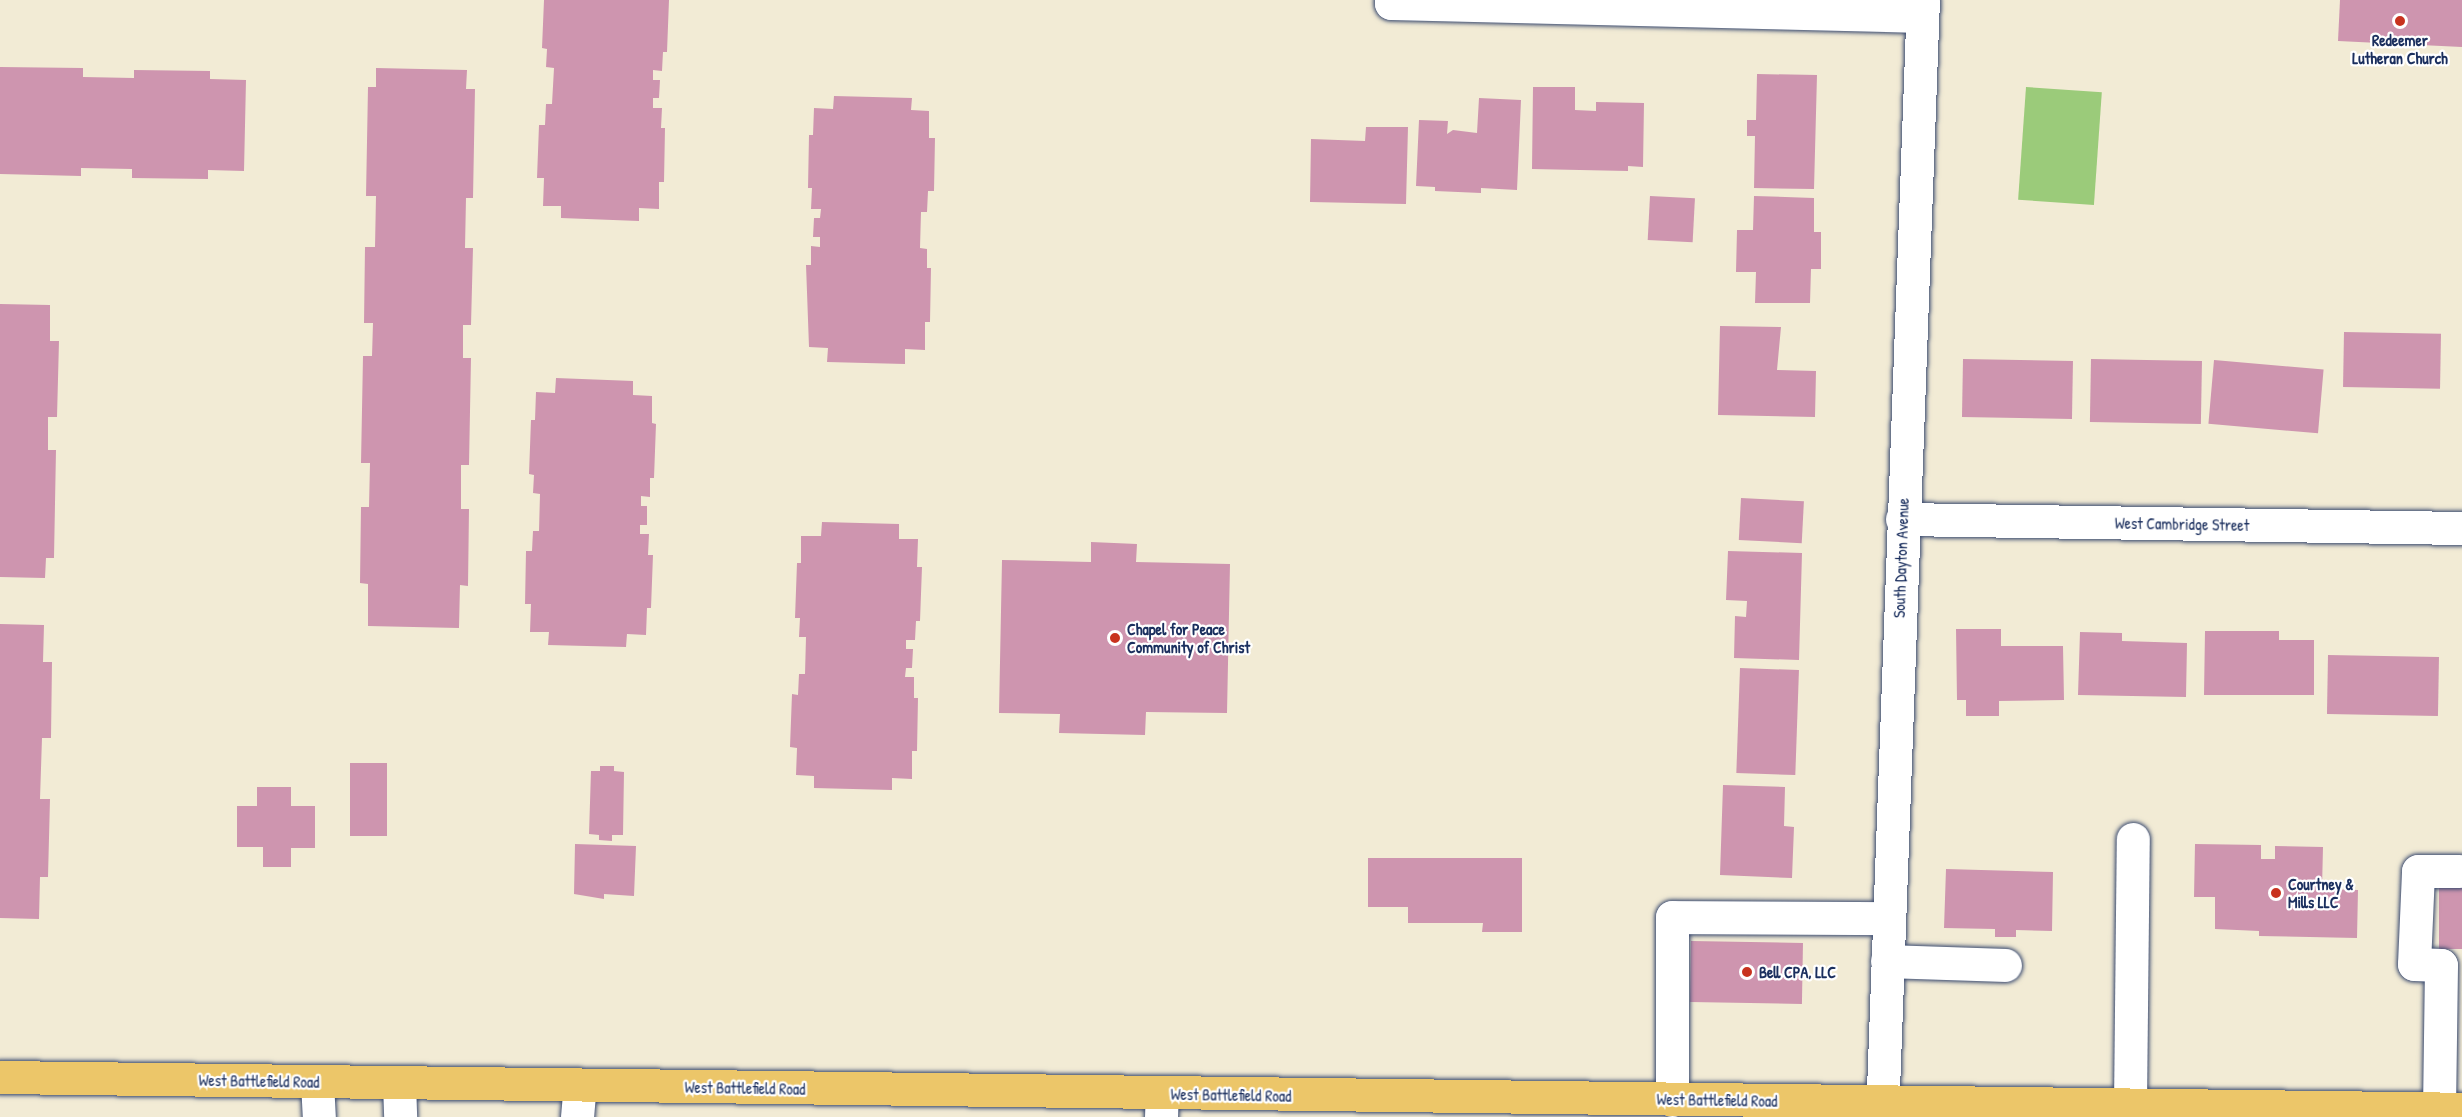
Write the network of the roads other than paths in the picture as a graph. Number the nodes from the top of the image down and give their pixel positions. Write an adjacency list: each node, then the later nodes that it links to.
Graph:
1 (1391, 2): 2 (street)
2 (1922, 8): 3 (street, South Dayton Avenue)
3 (1902, 519): 4 (street, West Cambridge Street); 7 (street, South Dayton Avenue)
4 (2462, 528)
5 (2133, 839): 16 (street)
6 (2459, 870): 10 (street)
7 (1888, 918): 8 (street, South Dayton Avenue); 14 (street)
8 (1887, 961): 9 (street); 18 (street, South Dayton Avenue)
9 (2005, 965)
10 (2451, 966): 19 (street)
11 (0, 1077): 12 (main road, West Battlefield Road)
12 (317, 1082): 13 (main road, West Battlefield Road); 20 (street)
13 (399, 1083): 15 (main road, West Battlefield Road); 21 (street)
14 (1672, 1100): 17 (main road, West Battlefield Road); 18 (main road, West Battlefield Road)
15 (579, 1101): 17 (main road, West Battlefield Road)
16 (2130, 1105): 18 (main road, West Battlefield Road); 19 (main road, West Battlefield Road)
17 (1161, 1106)
18 (1882, 1109)
19 (2451, 1109)
20 (319, 1117)
21 (400, 1117)

